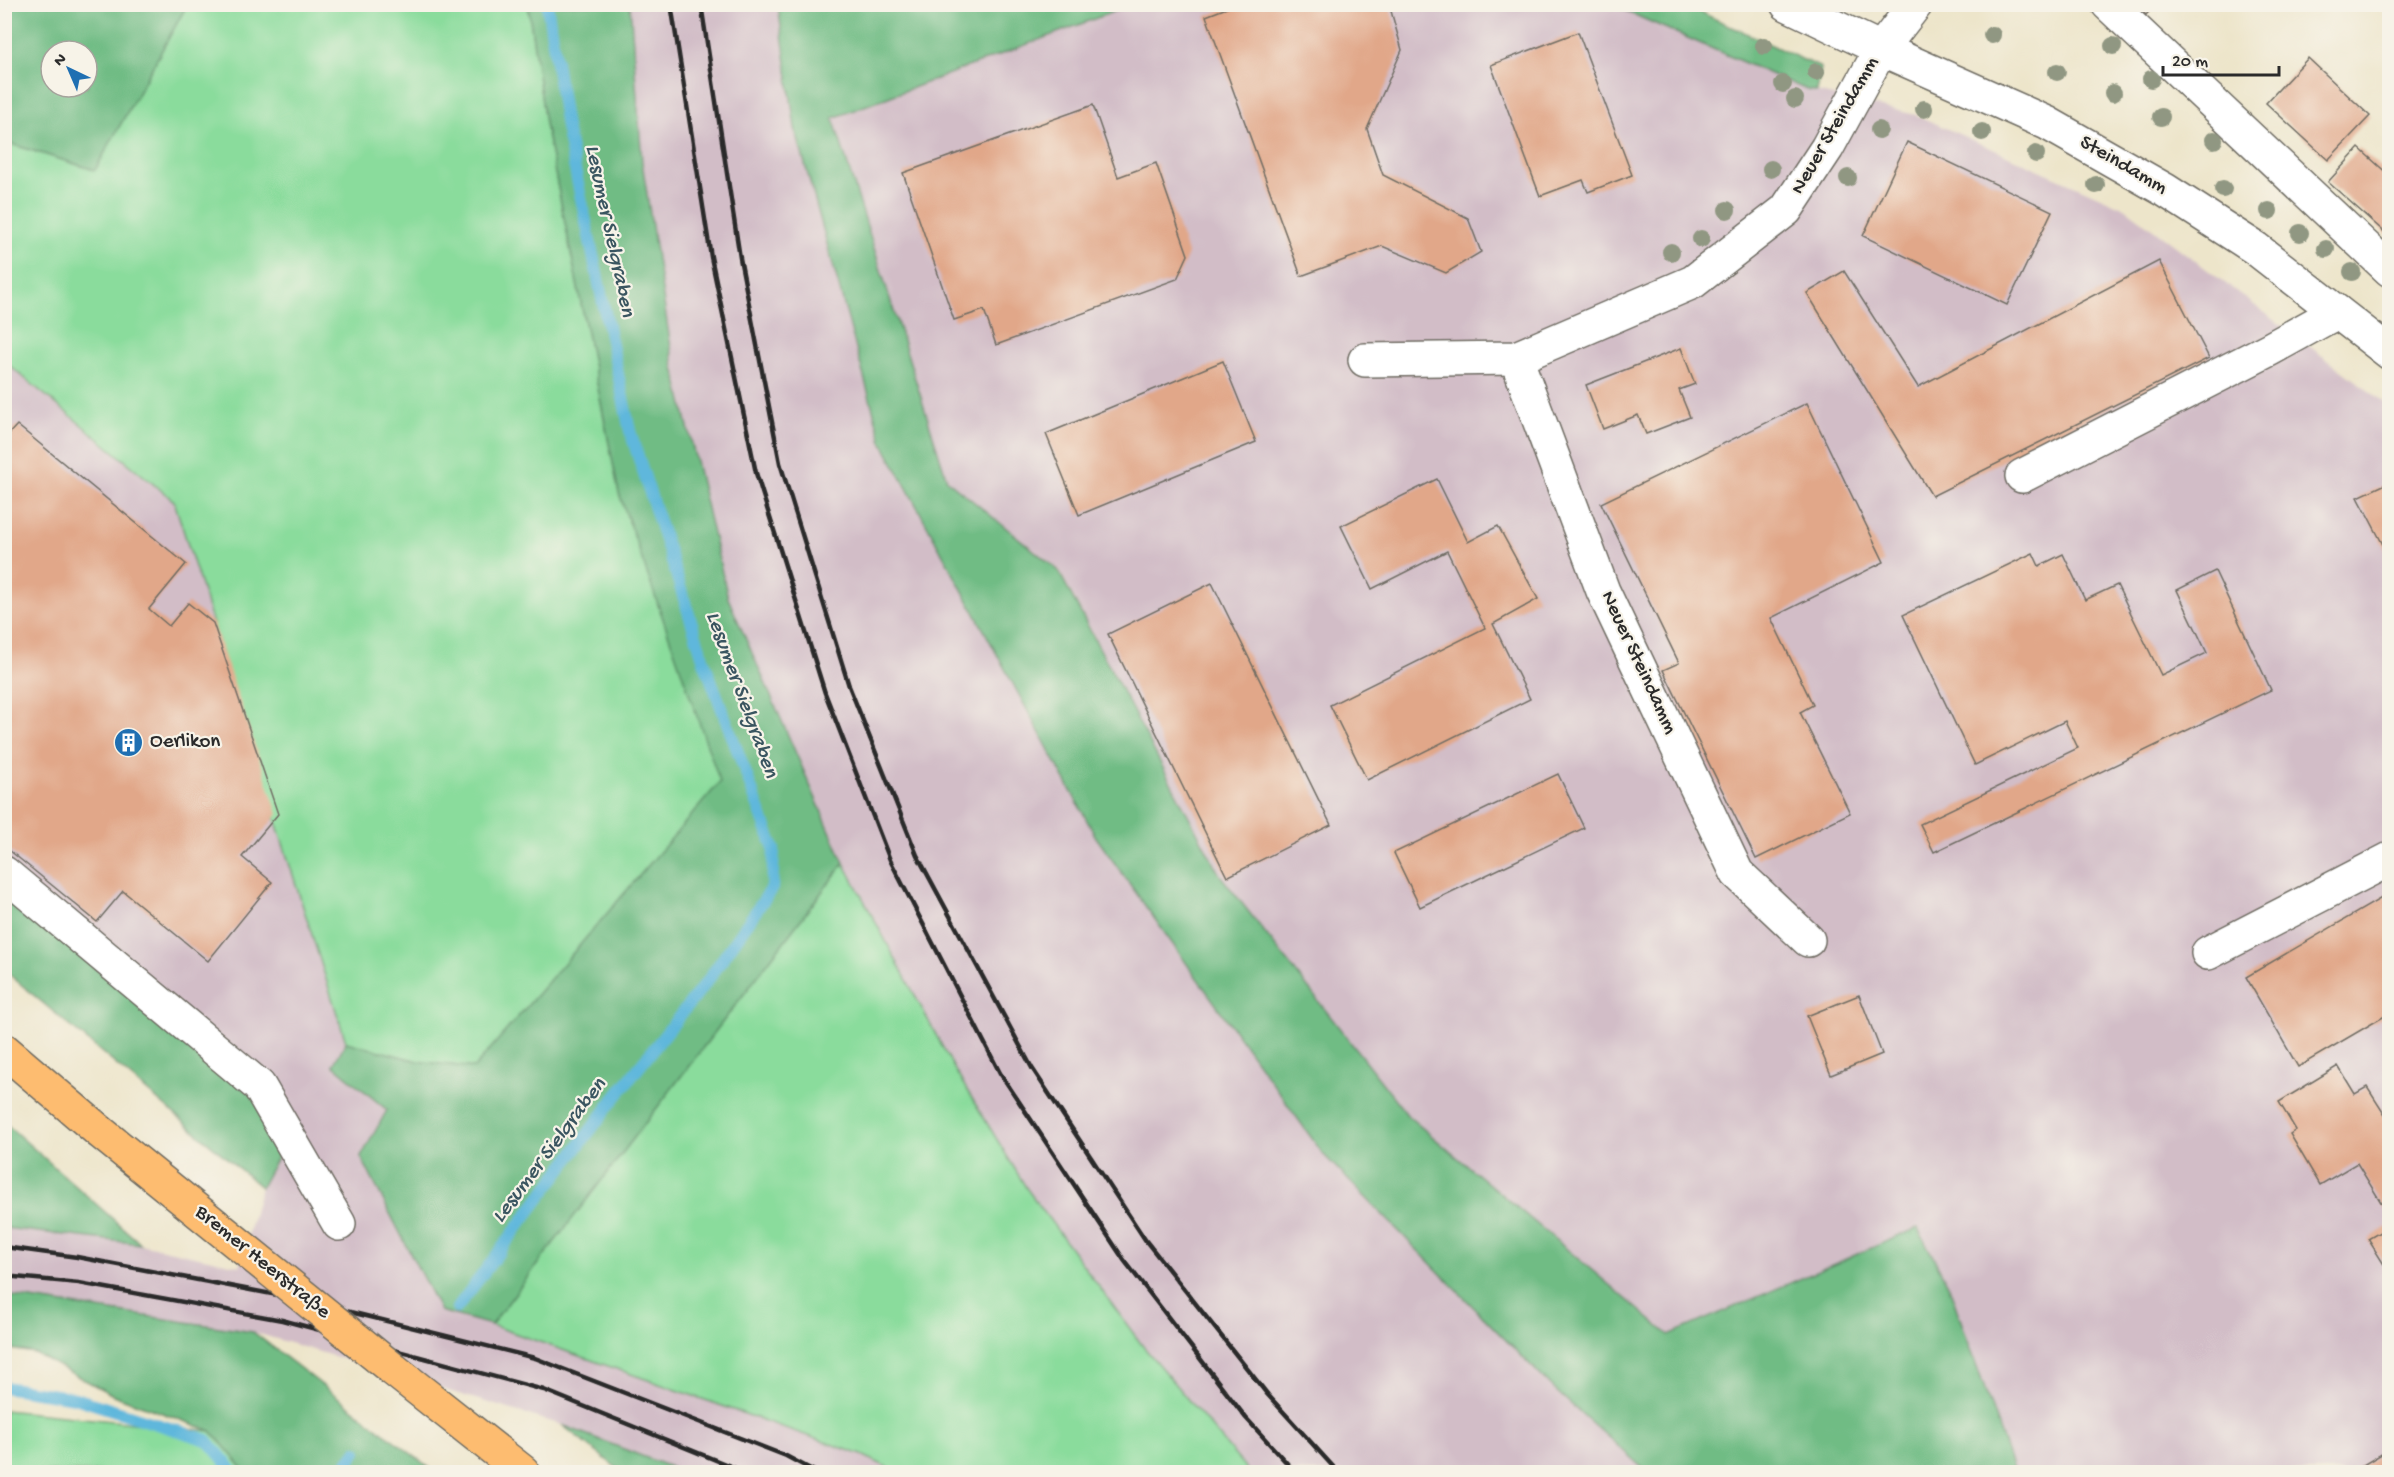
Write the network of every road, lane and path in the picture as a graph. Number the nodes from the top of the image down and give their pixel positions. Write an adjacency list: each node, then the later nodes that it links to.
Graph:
1 (1787, 4): 4 (street, Neuer Steindamm)
2 (1916, 4): 4 (street)
3 (2108, 4): 5 (street)
4 (1881, 49): 6 (street, Steindamm); 8 (street, Neuer Steindamm)
5 (2390, 270)
6 (2337, 312): 7 (street, Steindamm); 10 (street)
7 (2390, 353)
8 (1516, 357): 9 (street, Neuer Steindamm); 13 (street, Neuer Steindamm)
9 (1365, 360)
10 (2022, 477)
11 (2390, 859): 14 (street)
12 (4, 873): 16 (street)
13 (1808, 940)
14 (2208, 953)
15 (4, 1050): 17 (main road, Bremer Heerstraße, bridge)
16 (339, 1224)
17 (523, 1473)

